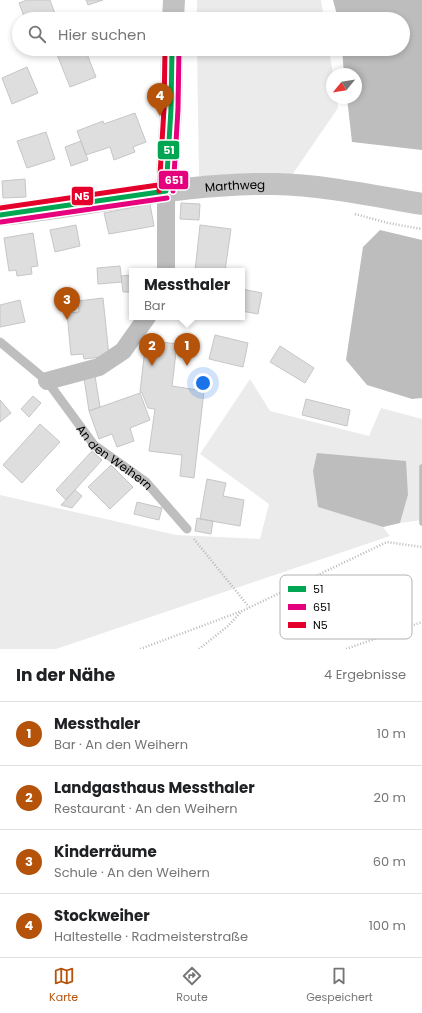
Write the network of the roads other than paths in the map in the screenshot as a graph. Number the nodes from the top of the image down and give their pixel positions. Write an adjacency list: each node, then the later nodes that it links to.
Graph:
1 (174, 0): 2 (main road)
2 (173, 12)
3 (172, 56): 4 (main road)
4 (166, 191): 5 (main road, Marthweg); 6 (main road, Marthweg); 7 (street)
5 (422, 204)
6 (0, 215)
7 (166, 268)
8 (145, 320): 10 (street)
9 (0, 342): 10 (lane, An den Weihern)
10 (47, 381): 11 (lane, An den Weihern)
11 (187, 529)

